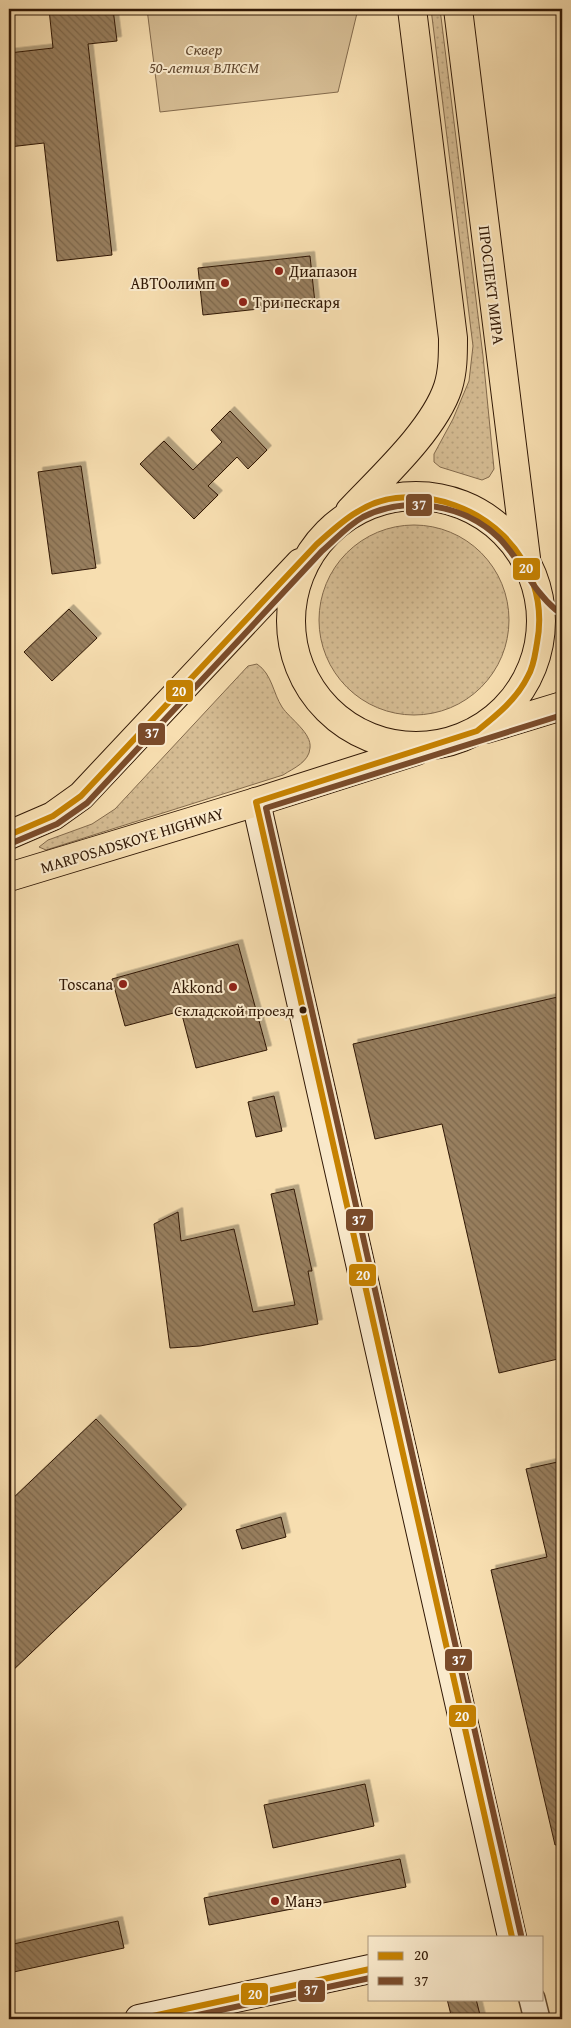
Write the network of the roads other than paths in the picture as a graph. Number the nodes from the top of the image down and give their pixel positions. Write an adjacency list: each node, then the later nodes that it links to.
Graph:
1 (412, 9): 3 (main road)
2 (458, 9): 5 (main road, ПРОСПЕКТ МИРА)
3 (341, 521): 4 (main road); 5 (main road)
4 (316, 546): 9 (main road); 11 (main road)
5 (530, 568): 6 (main road); 8 (main road)
6 (562, 602)
7 (562, 706): 8 (main road, MARPOSADSKOYE HIGHWAY)
8 (477, 731): 9 (main road, MARPOSADSKOYE HIGHWAY)
9 (432, 746): 10 (main road, MARPOSADSKOYE HIGHWAY)
10 (256, 802): 12 (main road, MARPOSADSKOYE HIGHWAY); 13 (street)
11 (9, 835)
12 (9, 877)
13 (512, 1936)
14 (368, 1969): 16 (street)
15 (532, 2000): 17 (street)
16 (139, 2019)
17 (537, 2019)

